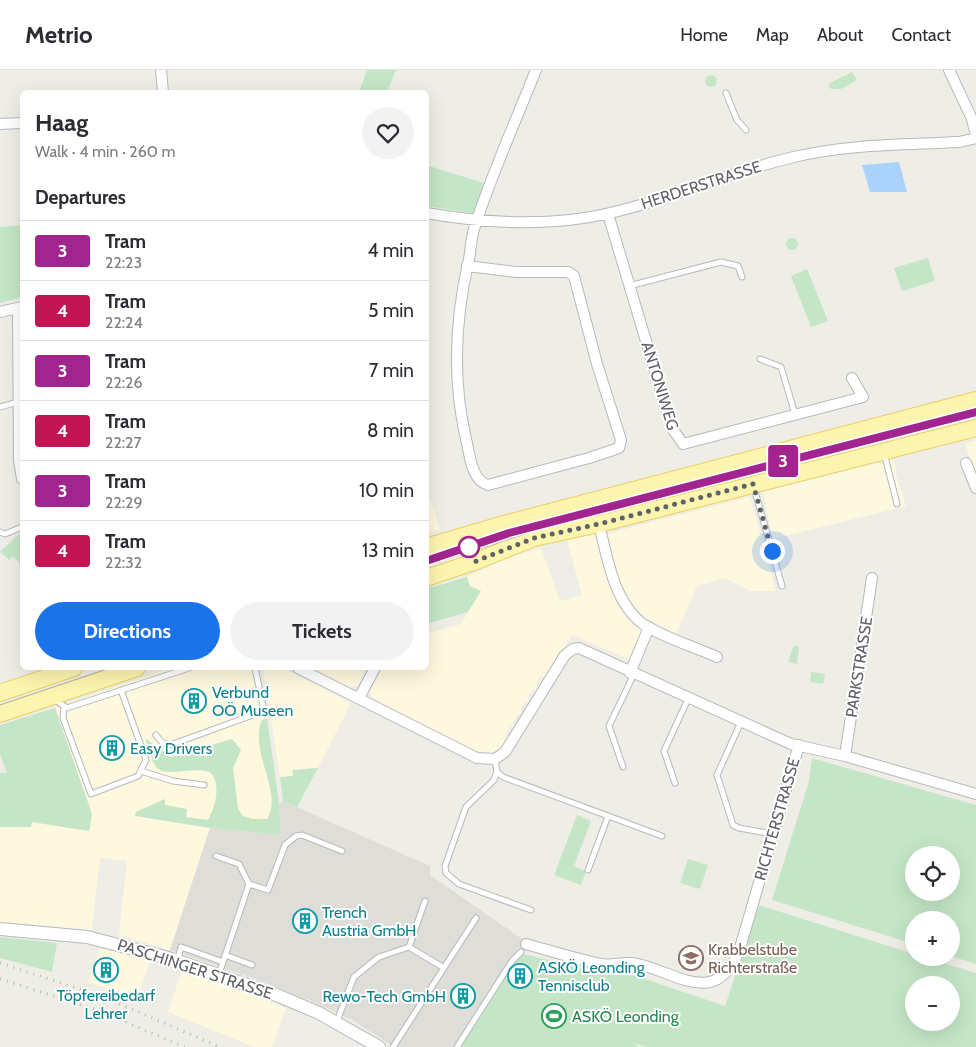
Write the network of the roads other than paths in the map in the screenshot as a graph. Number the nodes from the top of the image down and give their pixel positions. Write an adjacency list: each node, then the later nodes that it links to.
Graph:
1 (161, 70): 4 (street)
2 (536, 70): 12 (street)
3 (949, 70): 9 (street)
4 (163, 90)
5 (726, 93): 8 (lane)
6 (20, 123): 7 (street)
7 (0, 124)
8 (746, 130)
9 (976, 137): 11 (street, HERDERSTRASSE)
10 (429, 213): 12 (street, HERDERSTRASSE)
11 (608, 214): 12 (street, HERDERSTRASSE); 15 (street, ANTONIWEG)
12 (477, 221): 13 (street)
13 (467, 266): 13 (street)
14 (742, 278): 15 (lane)
15 (630, 286): 23 (street, ANTONIWEG)
16 (20, 308): 17 (street); 21 (street)
17 (0, 312)
18 (760, 359): 23 (lane)
19 (852, 378): 23 (street, ANTONIWEG)
20 (976, 400): 34 (main road)
21 (19, 402): 22 (lane); 27 (street)
22 (0, 407)
23 (795, 415)
24 (976, 428): 25 (main road)
25 (884, 450): 28 (main road); 30 (lane)
26 (966, 463): 29 (street)
27 (20, 466)
28 (753, 484): 31 (main road); 37 (lane)
29 (976, 488)
30 (897, 504)
31 (599, 524): 35 (main road); 38 (street)
32 (20, 528): 33 (lane)
33 (0, 532)
34 (429, 546)
35 (429, 577)
36 (872, 578): 56 (street, PARKSTRASSE)
37 (782, 586)
38 (649, 627): 39 (street); 46 (street)
39 (717, 656)
40 (68, 670): 48 (main road)
41 (132, 670): 51 (main road)
42 (183, 670): 47 (lane)
43 (255, 670): 54 (lane)
44 (302, 670): 49 (street)
45 (374, 670): 49 (street)
46 (632, 673): 50 (street, RICHTERSTRASSE); 57 (street, RICHTERSTRASSE); 58 (lane)
47 (122, 690): 51 (lane); 59 (lane)
48 (0, 692)
49 (359, 698): 57 (street)
50 (688, 699): 53 (street, RICHTERSTRASSE); 61 (lane)
51 (57, 701): 52 (main road); 59 (lane)
52 (0, 714)
53 (741, 722): 55 (street, RICHTERSTRASSE); 65 (lane)
54 (156, 735)
55 (799, 745): 56 (street); 76 (street, RICHTERSTRASSE)
56 (845, 756): 63 (street)
57 (495, 759): 60 (lane)
58 (623, 768)
59 (141, 771): 62 (lane)
60 (497, 772): 64 (lane); 72 (lane)
61 (675, 783)
62 (204, 785)
63 (976, 794)
64 (608, 816): 66 (lane); 69 (lane)
65 (767, 833)
66 (662, 836)
67 (342, 851): 70 (lane)
68 (216, 856): 70 (lane)
69 (588, 870)
70 (249, 884): 77 (lane)
71 (426, 901): 75 (lane)
72 (531, 910)
73 (476, 918): 81 (lane)
74 (0, 929): 78 (street, PASCHINGER STRASSE)
75 (409, 947): 81 (lane); 83 (lane)
76 (524, 948): 86 (lane)
77 (225, 955): 79 (lane); 80 (lane)
78 (177, 960): 79 (lane); 82 (street, PASCHINGER STRASSE)
79 (223, 962): 82 (lane)
80 (252, 965)
81 (444, 968): 85 (lane)
82 (219, 974): 83 (street, PASCHINGER STRASSE)
83 (337, 1021): 84 (street, PASCHINGER STRASSE)
84 (379, 1047)
85 (393, 1047)
86 (457, 1047)

